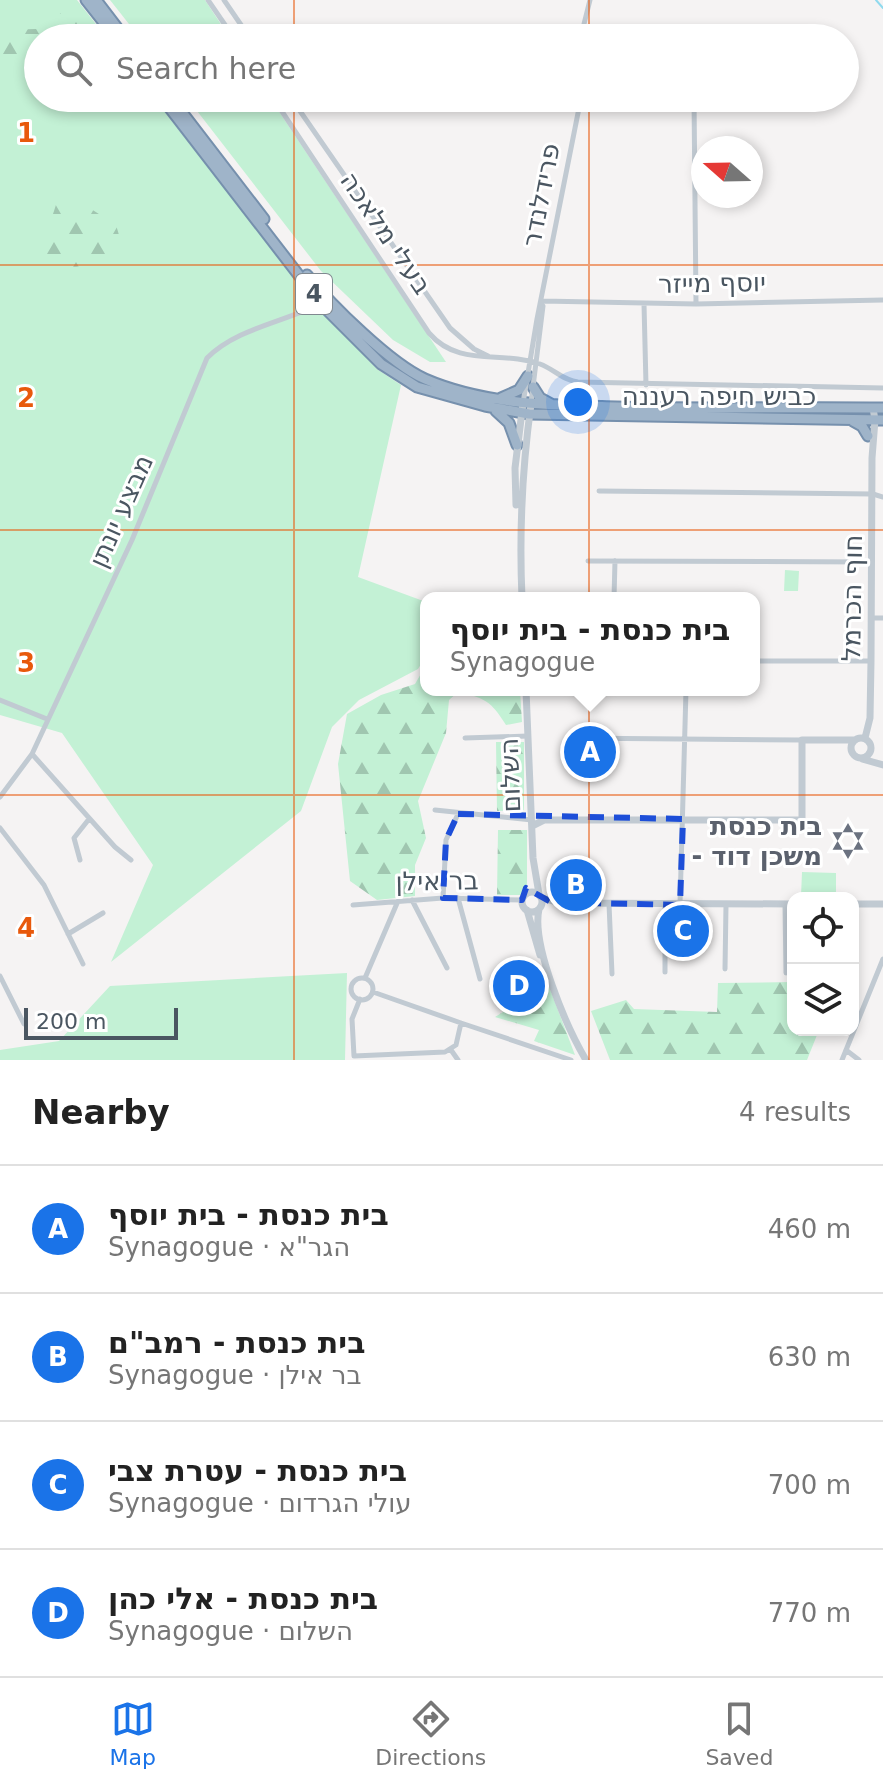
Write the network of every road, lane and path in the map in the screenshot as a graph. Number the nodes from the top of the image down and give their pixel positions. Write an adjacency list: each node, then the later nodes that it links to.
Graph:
1 (86, 0): 6 (highway)
2 (96, 0): 7 (highway)
3 (208, 0): 8 (street)
4 (224, 0): 9 (street)
5 (590, 0): 10 (street)
6 (105, 24)
7 (114, 24)
8 (224, 24)
9 (240, 24)
10 (584, 24)
11 (173, 112): 18 (highway, כביש חיפה רעננה / 4)
12 (182, 112): 18 (highway, כביש חיפה רעננה / 4)
13 (282, 112): 22 (street, בעלי מלאכה)
14 (301, 112): 22 (street, בעלי מלאכה)
15 (578, 112): 19 (street, פרידלנדר)
16 (694, 112): 21 (street)
17 (883, 300): 21 (street, יוסף מייזר)
18 (325, 301): 28 (highway, כביש חיפה רעננה / 4); 30 (highway, כביש חיפה רעננה / 4); 53 (street, מבצע יונתן)
19 (542, 301): 20 (street, יוסף מייזר); 23 (street, פרידלנדר)
20 (644, 304): 21 (street, יוסף מייזר); 26 (street)
21 (696, 304)
22 (489, 356): 23 (street, בעלי מלאכה)
23 (533, 362): 24 (street); 25 (street, פרידלנדר)
24 (552, 372): 25 (street); 26 (street)
25 (532, 381): 28 (highway); 29 (highway); 32 (street, פרידלנדר); 32 (street, פרידלנדר)
26 (646, 385): 27 (street)
27 (883, 388)
28 (496, 398): 32 (highway, כביש חיפה רעננה / 4)
29 (554, 405): 31 (highway, כביש חיפה רעננה / 4); 32 (highway, כביש חיפה רעננה / 4)
30 (485, 406): 32 (highway, כביש חיפה רעננה / 4); 36 (highway)
31 (878, 408): 34 (street)
32 (526, 409): 33 (highway, כביש חיפה רעננה / 4); 36 (street); 40 (street)
33 (842, 418): 34 (highway, כביש חיפה רעננה / 4); 35 (highway)
34 (878, 421): 35 (highway)
35 (871, 436): 38 (street, חוף הכרמל)
36 (517, 445): 40 (street)
37 (599, 491): 38 (street)
38 (873, 494): 39 (street); 43 (street, חוף הכרמל)
39 (883, 497)
40 (519, 535): 44 (street)
41 (588, 561): 42 (street)
42 (615, 561): 43 (street); 45 (street)
43 (872, 562): 46 (street, חוף הכרמל)
44 (522, 592)
45 (614, 592)
46 (872, 618): 47 (street); 49 (street, חוף הכרמל)
47 (883, 618)
48 (760, 661): 49 (street)
49 (871, 661): 57 (street, חוף הכרמל)
50 (526, 696): 54 (street, השלום)
51 (686, 696): 58 (street)
52 (0, 700): 53 (street)
53 (47, 719): 64 (street, מבצע יונתן)
54 (528, 736): 55 (street); 72 (street, השלום)
55 (465, 738)
56 (569, 738): 58 (street)
57 (865, 738): 61 (street); 63 (street)
58 (685, 739): 59 (street); 71 (street)
59 (802, 740): 60 (street); 71 (street)
60 (840, 740): 61 (street); 62 (street)
61 (854, 740): 62 (street)
62 (851, 751): 65 (street)
63 (871, 752): 65 (street); 66 (street)
64 (32, 754): 67 (street, מבצע יונתן); 70 (street)
65 (860, 758): 66 (street)
66 (883, 765)
67 (0, 797)
68 (435, 810): 69 (street)
69 (458, 814): 72 (street); 79 (street)
70 (89, 819): 75 (street); 76 (street)
71 (683, 819): 72 (street); 89 (street)
72 (532, 823): 74 (street, השלום)
73 (0, 828): 94 (street)
74 (533, 858): 77 (street, השלום); 78 (street, השלום)
75 (80, 860)
76 (131, 860)
77 (540, 896): 78 (street); 83 (street); 91 (street)
78 (525, 897): 80 (street, בר אילן); 92 (street)
79 (443, 898): 80 (street, בר אילן); 81 (street, בר אילן)
80 (458, 898): 107 (street)
81 (412, 900): 82 (street, בר אילן); 98 (street)
82 (398, 901): 87 (street, בר אילן); 106 (street)
83 (609, 904): 88 (street); 104 (street)
84 (787, 904): 90 (street)
85 (859, 904): 86 (street)
86 (883, 904)
87 (353, 905)
88 (665, 905): 89 (street); 102 (street)
89 (680, 905): 90 (street)
90 (726, 905): 99 (street)
91 (539, 909): 92 (street); 101 (street)
92 (527, 910): 101 (street)
93 (103, 913): 94 (street)
94 (68, 934): 97 (street)
95 (787, 950): 103 (street)
96 (883, 959): 100 (street)
97 (83, 964)
98 (447, 968)
99 (725, 969)
100 (881, 969): 110 (street)
101 (548, 971): 118 (street)
102 (665, 972)
103 (786, 973)
104 (612, 974)
105 (0, 976): 112 (street)
106 (365, 978): 108 (street); 109 (street)
107 (480, 979)
108 (373, 992): 109 (street); 111 (street)
109 (360, 999): 114 (street)
110 (859, 1010)
111 (461, 1023): 114 (street); 117 (street)
112 (24, 1024)
113 (850, 1036): 115 (street)
114 (451, 1050): 116 (street)
115 (846, 1050): 119 (street); 120 (street)
116 (458, 1060)
117 (571, 1060)
118 (586, 1060)
119 (842, 1060)
120 (859, 1060)

